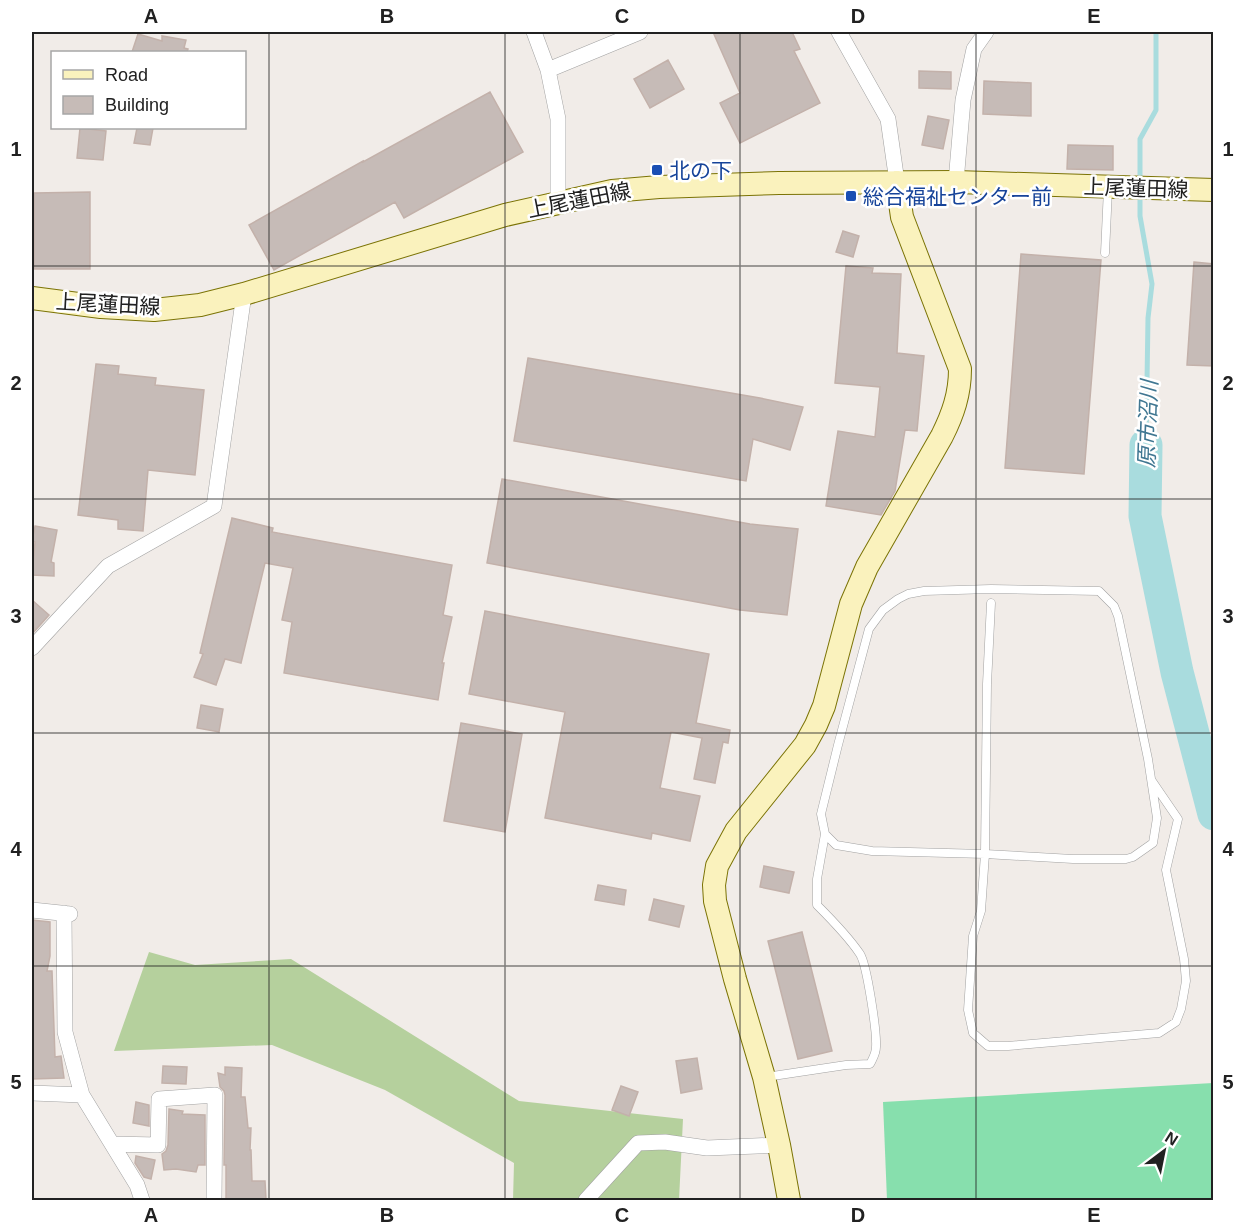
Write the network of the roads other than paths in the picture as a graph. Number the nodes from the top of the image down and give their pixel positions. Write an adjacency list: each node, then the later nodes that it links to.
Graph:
1 (534, 32): 5 (street)
2 (640, 32): 5 (street)
3 (839, 32): 6 (street)
4 (986, 32): 7 (street)
5 (548, 70): 10 (street)
6 (897, 182): 7 (main road, 上尾蓮田線); 10 (main road, 上尾蓮田線); 20 (main road)
7 (956, 182): 8 (main road, 上尾蓮田線)
8 (1117, 187): 9 (main road, 上尾蓮田線); 11 (lane)
9 (1214, 190)
10 (558, 203): 12 (main road, 上尾蓮田線)
11 (1105, 253)
12 (244, 294): 13 (main road, 上尾蓮田線); 15 (street)
13 (32, 298)
14 (991, 603): 18 (lane)
15 (32, 648)
16 (1151, 780): 17 (lane); 18 (lane); 18 (lane)
17 (825, 834): 18 (lane); 20 (lane)
18 (985, 854)
19 (32, 910): 22 (street)
20 (764, 1077): 24 (main road)
21 (32, 1093): 22 (street)
22 (82, 1095): 23 (street)
23 (112, 1144): 25 (street); 26 (street)
24 (779, 1145): 27 (street); 28 (main road)
25 (142, 1200)
26 (214, 1200)
27 (586, 1200)
28 (789, 1200)

